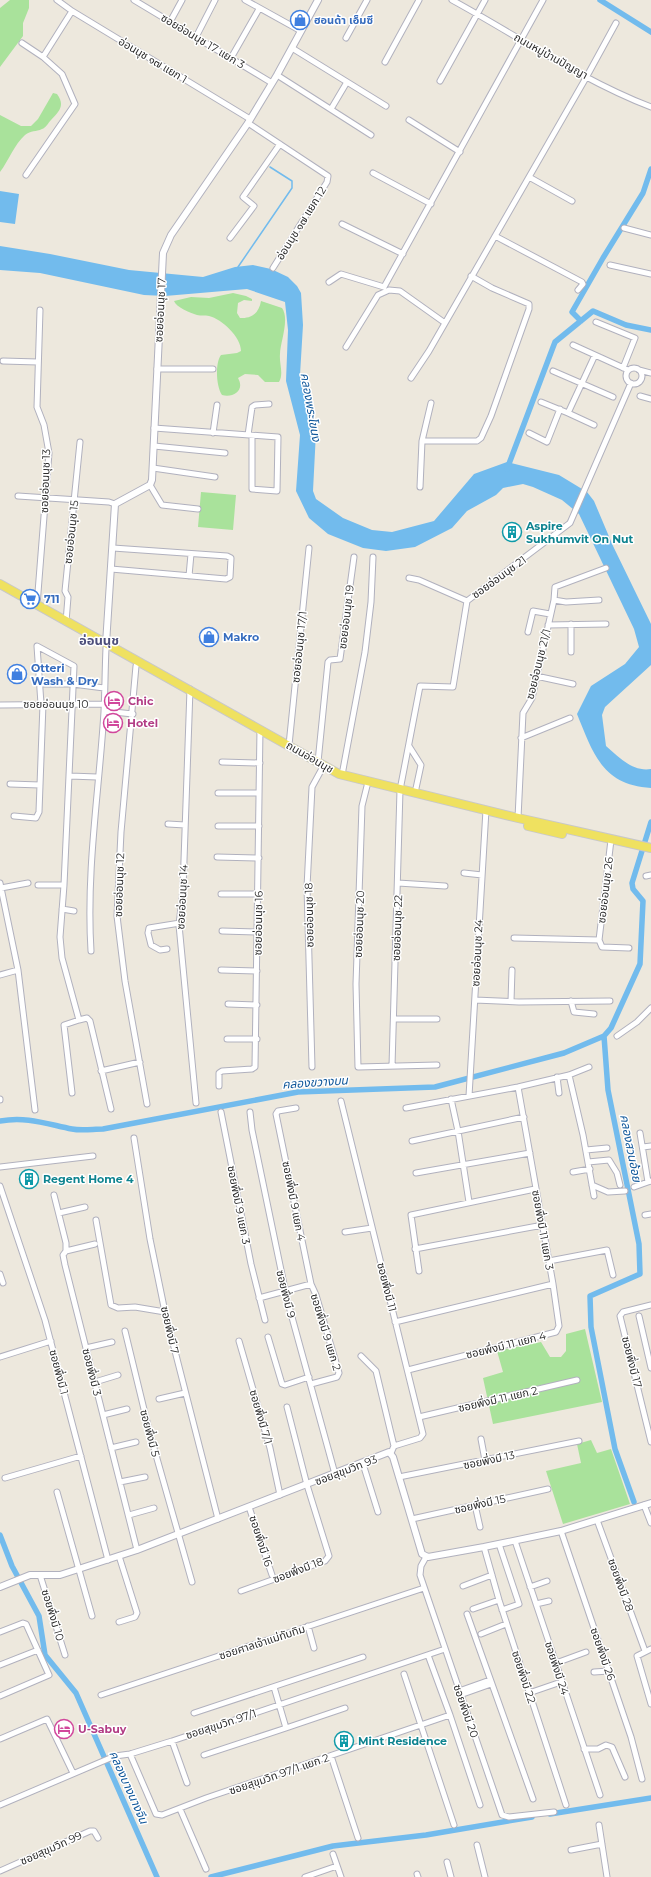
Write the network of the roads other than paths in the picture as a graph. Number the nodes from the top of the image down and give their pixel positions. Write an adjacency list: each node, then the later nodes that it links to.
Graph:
1 (57, 0): 15 (street, อ่อนนุช ๑๗ แยก 1)
2 (134, 0): 13 (street, ซอยอ่อนนุช 17 แยก 3)
3 (147, 0): 13 (street)
4 (182, 0): 17 (street)
5 (216, 0): 20 (street)
6 (245, 0): 14 (street)
7 (318, 0): 19 (street, ซอยอ่อนนุช 17)
8 (367, 0): 21 (street)
9 (419, 0): 27 (street)
10 (452, 0): 16 (street, ถนนหมู่บ้านปัญญา)
11 (485, 0): 16 (street)
12 (543, 0): 22 (street)
13 (144, 6): 17 (street, ซอยอ่อนนุช 17 แยก 3)
14 (259, 8): 19 (street); 26 (street)
15 (72, 11): 25 (street); 37 (street, อ่อนนุช ๑๗ แยก 1)
16 (477, 14): 22 (street, ถนนหมู่บ้านปัญญา); 31 (street)
17 (170, 22): 20 (street, ซอยอ่อนนุช 17 แยก 3)
18 (616, 23): 29 (street)
19 (301, 32): 24 (street, ซอยอ่อนนุช 17)
20 (196, 37): 26 (street, ซอยอ่อนนุช 17 แยก 3)
21 (346, 38)
22 (521, 40): 29 (street, ถนนหมู่บ้านปัญญา); 40 (street)
23 (22, 43): 25 (street)
24 (292, 48): 28 (street, ซอยอ่อนนุช 17); 30 (street)
25 (43, 57): 42 (street)
26 (232, 58): 32 (street, ซอยอ่อนนุช 17 แยก 3)
27 (385, 62)
28 (277, 75): 32 (street, ซอยอ่อนนุช 17); 35 (street)
29 (587, 76): 34 (street, ถนนหมู่บ้านปัญญา); 43 (street)
30 (347, 82): 33 (street); 35 (street)
31 (440, 82)
32 (272, 83): 37 (street, ซอยอ่อนนุช 17)
33 (386, 106)
34 (651, 107)
35 (330, 109): 38 (street)
36 (409, 120): 40 (street)
37 (249, 121): 39 (street, อ่อนนุช ๑๗ แยก 12); 66 (street, ซอยอ่อนนุช 17)
38 (371, 135)
39 (280, 144): 50 (street); 53 (street, อ่อนนุช ๑๗ แยก 12)
40 (460, 152): 45 (street)
41 (373, 173): 45 (street)
42 (26, 175)
43 (529, 177): 44 (street); 49 (street)
44 (572, 201)
45 (431, 204): 51 (street)
46 (342, 224): 51 (street)
47 (624, 228): 48 (street)
48 (651, 235)
49 (495, 236): 55 (street); 57 (street)
50 (230, 238)
51 (403, 254): 56 (street)
52 (610, 265): 54 (street)
53 (273, 268)
54 (651, 274)
55 (471, 276): 60 (street); 89 (street)
56 (329, 282)
57 (578, 290)
58 (40, 310): 65 (street, ซอยอ่อนนุช 13)
59 (596, 322): 68 (street)
60 (445, 323): 62 (street); 72 (street)
61 (573, 345): 63 (street)
62 (346, 348)
63 (595, 355): 68 (street); 73 (street)
64 (3, 361): 65 (street)
65 (38, 362): 98 (street, ซอยอ่อนนุช 13)
66 (157, 368): 67 (street); 85 (street, ซอยอ่อนนุช 17)
67 (213, 369)
68 (625, 369): 69 (street); 74 (street)
69 (640, 370): 71 (street); 74 (street)
70 (553, 371): 73 (street)
71 (651, 373)
72 (411, 378)
73 (582, 383): 76 (street); 83 (street)
74 (631, 383): 115 (street, ซอยอ่อนนุช 21)
75 (640, 396): 77 (street)
76 (612, 398)
77 (651, 399)
78 (541, 402): 82 (street)
79 (431, 403): 89 (street)
80 (269, 404): 88 (street)
81 (217, 405): 86 (street)
82 (560, 409): 83 (street); 87 (street)
83 (568, 413): 84 (street)
84 (594, 425)
85 (154, 428): 86 (street); 91 (street, ซอยอ่อนนุช 17)
86 (213, 433): 88 (street)
87 (529, 433)
88 (250, 436): 88 (street)
89 (422, 441): 96 (street)
90 (80, 442): 99 (street, ซอยอ่อนนุช 15)
91 (154, 446): 92 (street); 93 (street, ซอยอ่อนนุช 17)
92 (225, 453)
93 (153, 468): 94 (street); 95 (street, ซอยอ่อนนุช 17)
94 (215, 477)
95 (150, 485): 100 (street); 101 (street)
96 (420, 487)
97 (18, 496): 98 (street)
98 (46, 496): 99 (street); 116 (street, ซอยอ่อนนุช 13)
99 (75, 499): 100 (street); 118 (street, ซอยอ่อนนุช 15)
100 (115, 504): 102 (street)
101 (198, 509)
102 (113, 548): 104 (street); 108 (street)
103 (309, 548): 141 (street, ซอยอ่อนนุช 17/1)
104 (191, 554): 109 (street); 109 (street)
105 (354, 557): 145 (street, ซอยอ่อนนุช 19)
106 (373, 557): 146 (street)
107 (606, 568): 113 (street, ซอยอ่อนนุช 21/1)
108 (111, 569): 109 (street); 123 (street)
109 (189, 576)
110 (409, 578): 115 (street)
111 (0, 584): 116 (main road, ถนนอ่อนนุช)
112 (0, 590): 123 (main road, ถนนอ่อนนุช)
113 (554, 600): 114 (street); 117 (street, ซอยอ่อนนุช 21/1)
114 (599, 600)
115 (467, 601): 142 (street, ซอยอ่อนนุช 21)
116 (37, 605): 118 (main road, ถนนอ่อนนุช)
117 (550, 614): 121 (street, ซอยอ่อนนุช 21/1); 122 (street)
118 (66, 622): 123 (main road, ถนนอ่อนนุช)
119 (571, 624): 120 (street); 121 (street); 124 (street)
120 (606, 624)
121 (548, 625): 126 (street, ซอยอ่อนนุช 21/1)
122 (528, 632)
123 (106, 646): 125 (main road, ถนนอ่อนนุช); 130 (street, ซอยอ่อนนุช 10)
124 (571, 652)
125 (137, 663): 131 (main road, ถนนอ่อนนุช); 137 (street, ซอยอ่อนนุช 12)
126 (536, 676): 129 (street); 140 (street, ซอยอ่อนนุช 21/1)
127 (39, 684): 128 (street); 128 (street); 133 (street)
128 (73, 684): 130 (street); 134 (street)
129 (573, 684)
130 (104, 688): 135 (street, ซอยอ่อนนุช 10)
131 (190, 692): 139 (main road, ถนนอ่อนนุช); 160 (street, ซอยอ่อนนุช 14)
132 (0, 704): 133 (street, ซอยอ่อนนุช 10)
133 (42, 704): 134 (street, ซอยอ่อนนุช 10); 150 (street)
134 (73, 704): 135 (street, ซอยอ่อนนุช 10); 147 (street)
135 (104, 704): 136 (street)
136 (104, 711): 137 (street); 148 (street)
137 (133, 714): 206 (street, ซอยอ่อนนุช 12)
138 (570, 718): 140 (street)
139 (260, 732): 141 (main road, ถนนอ่อนนุช); 144 (street, ซอยอ่อนนุช 16); 145 (main road, ถนนอ่อนนุช)
140 (521, 738): 158 (street, ซอยอ่อนนุช 21/1)
141 (289, 745): 145 (main road, ถนนอ่อนนุช)
142 (409, 746): 152 (street, ซอยอ่อนนุช 21); 155 (street)
143 (222, 762): 144 (street)
144 (260, 763): 154 (street, ซอยอ่อนนุช 16)
145 (321, 766): 146 (main road, ถนนอ่อนนุช); 151 (main road, ถนนอ่อนนุช); 209 (street, ซอยอ่อนนุช 18)
146 (342, 775): 151 (main road, ถนนอ่อนนุช)
147 (70, 776): 148 (street); 172 (street)
148 (97, 777): 186 (street)
149 (10, 784): 150 (street)
150 (40, 784): 157 (street)
151 (367, 784): 152 (main road, ถนนอ่อนนุช); 208 (street, ซอยอ่อนนุช 20)
152 (400, 792): 155 (main road, ถนนอ่อนนุช); 156 (main road, ถนนอ่อนนุช); 170 (street, ซอยอ่อนนุช 22)
153 (218, 793): 154 (street)
154 (260, 793): 162 (street, ซอยอ่อนนุช 16)
155 (415, 793): 156 (main road, ถนนอ่อนนุช)
156 (486, 813): 158 (main road, ถนนอ่อนนุช); 163 (main road, ถนนอ่อนนุช); 168 (street, ซอยอ่อนนุช 24)
157 (14, 816)
158 (518, 818): 163 (main road, ถนนอ่อนนุช)
159 (168, 824): 160 (street)
160 (185, 825): 179 (street, ซอยอ่อนนุช 14)
161 (218, 826): 162 (street)
162 (259, 826): 166 (street, ซอยอ่อนนุช 16)
163 (610, 842): 164 (main road, ถนนอ่อนนุช); 183 (street, ซอยอ่อนนุช 26)
164 (651, 852)
165 (217, 857): 166 (street)
166 (259, 858): 176 (street, ซอยอ่อนนุช 16)
167 (464, 873): 168 (street)
168 (482, 875): 192 (street, ซอยอ่อนนุช 24)
169 (28, 883): 173 (street)
170 (398, 883): 174 (street); 202 (street, ซอยอ่อนนุช 22)
171 (38, 885): 172 (street)
172 (64, 885): 177 (street)
173 (1, 886): 187 (street)
174 (445, 886)
175 (221, 894): 176 (street)
176 (258, 894): 181 (street, ซอยอ่อนนุช 16)
177 (62, 910): 178 (street); 201 (street)
178 (74, 911)
179 (180, 922): 185 (street); 221 (street, ซอยอ่อนนุช 14)
180 (222, 931): 181 (street)
181 (258, 932): 190 (street, ซอยอ่อนนุช 16)
182 (514, 938): 183 (street)
183 (599, 940): 184 (street)
184 (629, 948)
185 (167, 949)
186 (91, 951)
187 (18, 970): 191 (street); 226 (street)
188 (221, 970): 190 (street)
189 (512, 970): 195 (street)
190 (257, 971): 197 (street, ซอยอ่อนนุช 16)
191 (0, 975)
192 (477, 997): 195 (street); 218 (street, ซอยอ่อนนุช 24)
193 (571, 1001): 194 (street); 195 (street); 199 (street)
194 (610, 1001)
195 (511, 1002)
196 (228, 1004): 197 (street)
197 (257, 1005): 205 (street, ซอยอ่อนนุช 16)
198 (651, 1008): 203 (street)
199 (594, 1014)
200 (437, 1018): 202 (street)
201 (79, 1020): 211 (street); 217 (street)
202 (394, 1020): 208 (street, ซอยอ่อนนุช 22)
203 (617, 1036)
204 (227, 1039): 205 (street)
205 (256, 1039): 214 (street, ซอยอ่อนนุช 16)
206 (140, 1062): 211 (street); 222 (street, ซอยอ่อนนุช 12)
207 (437, 1065): 208 (street)
208 (392, 1066)
209 (312, 1067)
210 (589, 1067): 212 (street)
211 (102, 1071): 225 (street)
212 (569, 1075): 213 (street); 237 (street)
213 (557, 1078): 215 (street); 216 (street)
214 (219, 1086)
215 (518, 1086): 218 (street); 229 (street, ซอยพึ่งมี 11 แยก 3)
216 (559, 1093)
217 (72, 1094)
218 (469, 1096): 219 (street)
219 (451, 1099): 224 (street); 230 (street)
220 (341, 1101): 262 (street, ซอยพึ่งมี 11)
221 (196, 1103)
222 (147, 1104)
223 (296, 1108): 272 (street, ซอยพึ่งมี 9 แยก 4)
224 (406, 1108)
225 (110, 1109)
226 (35, 1110)
227 (221, 1112): 275 (street, ซอยพึ่งมี 9 แยก 3)
228 (250, 1112): 274 (street, ซอยพึ่งมี 9)
229 (524, 1117): 230 (street); 238 (street, ซอยพึ่งมี 11 แยก 3)
230 (458, 1131): 233 (street); 241 (street)
231 (640, 1133): 235 (street)
232 (134, 1138): 277 (street, ซอยพึ่งมี 7)
233 (412, 1141)
234 (651, 1146): 235 (street)
235 (642, 1147): 246 (street)
236 (607, 1148): 237 (street)
237 (586, 1150): 240 (street)
238 (530, 1153): 241 (street); 251 (street, ซอยพึ่งมี 11 แยก 3)
239 (93, 1156): 242 (street)
240 (588, 1162): 243 (street); 248 (street)
241 (463, 1165): 245 (street); 255 (street)
242 (0, 1167)
243 (590, 1169): 244 (street); 247 (street)
244 (573, 1172)
245 (416, 1173)
246 (650, 1181): 249 (street)
247 (592, 1185): 252 (street); 254 (street)
248 (620, 1185)
249 (634, 1187)
250 (1, 1189): 283 (street, ซอยพึ่งมี 1)
251 (535, 1189): 255 (street); 261 (street, ซอยพึ่งมี 11 แยก 3)
252 (625, 1191)
253 (54, 1195): 257 (street, ซอยพึ่งมี 3)
254 (594, 1196)
255 (469, 1202): 265 (street)
256 (85, 1207): 257 (street)
257 (59, 1213): 266 (street, ซอยพึ่งมี 3)
258 (651, 1214): 259 (street)
259 (645, 1215)
260 (96, 1220): 277 (street)
261 (543, 1225): 265 (street); 267 (street, ซอยพึ่งมี 11 แยก 3)
262 (372, 1228): 263 (street); 280 (street, ซอยพึ่งมี 11)
263 (345, 1232)
264 (95, 1244): 266 (street)
265 (415, 1249): 268 (street)
266 (66, 1251): 286 (street, ซอยพึ่งมี 3)
267 (549, 1260): 270 (street); 273 (street, ซอยพึ่งมี 11 แยก 3)
268 (419, 1271)
269 (0, 1274): 271 (street)
270 (613, 1275)
271 (3, 1283)
272 (311, 1284): 274 (street); 295 (street, ซอยพึ่งมี 9 แยก 2)
273 (553, 1284): 280 (street, ซอยพึ่งมี 11 แยก 3); 290 (street, ซอยพึ่งมี 11 แยก 4)
274 (285, 1291): 275 (street); 292 (street, ซอยพึ่งมี 9)
275 (259, 1298): 279 (street, ซอยพึ่งมี 9 แยก 3)
276 (651, 1305): 305 (street, ซอยพึ่งมี 17)
277 (165, 1312): 296 (street, ซอยพึ่งมี 7)
278 (639, 1316): 289 (street)
279 (265, 1320)
280 (396, 1322): 290 (street, ซอยพึ่งมี 11)
281 (125, 1331): 334 (street, ซอยพึ่งมี 5)
282 (268, 1337): 292 (street)
283 (51, 1341): 288 (street); 309 (street, ซอยพึ่งมี 1)
284 (239, 1341): 320 (street, ซอยพึ่งมี 7/1)
285 (112, 1342): 286 (street)
286 (86, 1348): 294 (street, ซอยพึ่งมี 3)
287 (361, 1356): 306 (street)
288 (0, 1357)
289 (651, 1368)
290 (408, 1370): 301 (street, ซอยพึ่งมี 11)
291 (118, 1375): 294 (street)
292 (309, 1377): 295 (street, ซอยพึ่งมี 9)
293 (577, 1380): 301 (street, ซอยพึ่งมี 11 แยก 2)
294 (94, 1382): 300 (street, ซอยพึ่งมี 3)
295 (311, 1384): 312 (street, ซอยพึ่งมี 9)
296 (185, 1393): 297 (street); 328 (street, ซอยพึ่งมี 7)
297 (159, 1399)
298 (286, 1406): 317 (street)
299 (127, 1409): 300 (street)
300 (103, 1415): 307 (street, ซอยพึ่งมี 3)
301 (419, 1417): 306 (street, ซอยพึ่งมี 11)
302 (481, 1439): 310 (street)
303 (578, 1441): 310 (street, ซอยพึ่งมี 13)
304 (136, 1442): 307 (street)
305 (651, 1442)
306 (394, 1446): 308 (street)
307 (112, 1448): 316 (street, ซอยพึ่งมี 3)
308 (391, 1453): 311 (street, ซอยสุขุมวิท 93); 314 (street, ซอยสุขุมวิท 93)
309 (80, 1456): 315 (street); 341 (street, ซอยพึ่งมี 1)
310 (485, 1460): 314 (street, ซอยพึ่งมี 13)
311 (363, 1464): 312 (street, ซอยสุขุมวิท 93); 326 (street)
312 (335, 1474): 317 (street, ซอยสุขุมวิท 93)
313 (145, 1476): 316 (street)
314 (399, 1477): 329 (street, ซอยสุขุมวิท 93)
315 (5, 1478)
316 (120, 1482): 327 (street, ซอยพึ่งมี 3)
317 (307, 1485): 320 (street, ซอยสุขุมวิท 93); 352 (street, ซอยพึ่งมี 18)
318 (548, 1488): 322 (street, ซอยพึ่งมี 15)
319 (57, 1492): 342 (street)
320 (280, 1495): 324 (street, ซอยสุขุมวิท 93)
321 (651, 1503): 323 (street)
322 (475, 1505): 329 (street, ซอยพึ่งมี 15); 332 (street)
323 (644, 1505): 330 (street); 331 (street)
324 (249, 1507): 328 (street, ซอยสุขุมวิท 93); 344 (street, ซอยพึ่งมี 16)
325 (154, 1508): 327 (street)
326 (378, 1512)
327 (128, 1515): 338 (street, ซอยพึ่งมี 3)
328 (218, 1519): 334 (street, ซอยสุขุมวิท 93)
329 (412, 1519): 340 (street, ซอยสุขุมวิท 93)
330 (597, 1520): 333 (street); 369 (street, ซอยพึ่งมี 28)
331 (651, 1523)
332 (480, 1527)
333 (561, 1531): 335 (street); 376 (street, ซอยพึ่งมี 26)
334 (178, 1535): 338 (street, ซอยสุขุมวิท 93); 346 (street, ซอยพึ่งมี 5)
335 (515, 1541): 336 (street); 349 (street, ซอยพึ่งมี 24)
336 (499, 1544): 337 (street); 357 (street)
337 (484, 1548): 340 (street); 345 (street, ซอยพึ่งมี 22)
338 (137, 1550): 339 (street, ซอยสุขุมวิท 93)
339 (119, 1556): 341 (street, ซอยสุขุมวิท 93); 360 (street)
340 (426, 1557): 351 (street, ซอยพึ่งมี 20)
341 (108, 1560): 342 (street, ซอยสุขุมวิท 93)
342 (78, 1570): 343 (street, ซอยสุขุมวิท 93); 359 (street)
343 (40, 1575): 350 (street, ซอยสุขุมวิท 93); 371 (street, ซอยพึ่งมี 10)
344 (272, 1575)
345 (492, 1575): 348 (street); 353 (street, ซอยพึ่งมี 22)
346 (192, 1582)
347 (547, 1582): 349 (street)
348 (463, 1586)
349 (530, 1587): 355 (street, ซอยพึ่งมี 24)
350 (0, 1588)
351 (424, 1588): 362 (street, ซอยศาลเจ้าแม่ทับทิม); 366 (street, ซอยพึ่งมี 20)
352 (241, 1591)
353 (499, 1600): 356 (street); 357 (street, ซอยพึ่งมี 22)
354 (549, 1601): 355 (street)
355 (536, 1604): 374 (street, ซอยพึ่งมี 24)
356 (473, 1609)
357 (502, 1610): 361 (street, ซอยพึ่งมี 22)
358 (467, 1614): 379 (street)
359 (92, 1616)
360 (119, 1622)
361 (506, 1624): 364 (street); 383 (street, ซอยพึ่งมี 22)
362 (308, 1626): 365 (street); 384 (street, ซอยศาลเจ้าแม่ทับทิม)
363 (0, 1632): 368 (street)
364 (482, 1634)
365 (314, 1648)
366 (445, 1649): 372 (street, ซอยสุขุมวิท 97/1); 382 (street, ซอยพึ่งมี 20)
367 (651, 1649): 369 (street)
368 (38, 1650): 375 (street); 385 (street)
369 (645, 1651): 386 (street)
370 (586, 1652): 374 (street)
371 (65, 1655)
372 (428, 1655): 387 (street, ซอยสุขุมวิท 97/1); 390 (street)
373 (363, 1657): 381 (street)
374 (556, 1663): 380 (street, ซอยพึ่งมี 24)
375 (0, 1665)
376 (609, 1671): 377 (street); 401 (street, ซอยพึ่งมี 26)
377 (594, 1672)
378 (404, 1674): 391 (street)
379 (491, 1682): 382 (street); 404 (street)
380 (561, 1682): 383 (street); 395 (street, ซอยพึ่งมี 24)
381 (274, 1687): 387 (street); 389 (street)
382 (460, 1693): 409 (street, ซอยพึ่งมี 20)
383 (530, 1693): 407 (street, ซอยพึ่งมี 22)
384 (101, 1695)
385 (0, 1696)
386 (651, 1704)
387 (279, 1705): 392 (street); 394 (street, ซอยสุขุมวิท 97/1)
388 (345, 1708): 392 (street)
389 (194, 1712)
390 (450, 1715): 391 (street, ซอยสุขุมวิท 97/1 แยก 2); 406 (street)
391 (422, 1726): 398 (street, ซอยสุขุมวิท 97/1 แยก 2); 410 (street)
392 (286, 1728): 397 (street)
393 (0, 1739): 399 (street)
394 (172, 1741): 396 (street, ซอยสุขุมวิท 97/1); 402 (street)
395 (584, 1749): 400 (street); 403 (street, ซอยพึ่งมี 24)
396 (130, 1754): 399 (street, ซอยสุขุมวิท 97/1); 408 (street, ซอยสุขุมวิท 97/1 แยก 2)
397 (204, 1755)
398 (331, 1756): 408 (street, ซอยสุขุมวิท 97/1 แยก 2); 413 (street)
399 (73, 1773): 405 (street, ซอยสุขุมวิท 97/1)
400 (625, 1777)
401 (642, 1778)
402 (187, 1783)
403 (600, 1795)
404 (533, 1799)
405 (0, 1805)
406 (480, 1805)
407 (566, 1805)
408 (180, 1809): 420 (street)
409 (554, 1812)
410 (454, 1825)
411 (599, 1826): 414 (street)
412 (98, 1838): 421 (street, ซอยสุขุมวิท 99)
413 (358, 1838)
414 (602, 1844): 416 (street); 426 (street)
415 (477, 1845): 425 (street)
416 (572, 1850)
417 (333, 1854): 419 (street)
418 (447, 1862): 424 (street)
419 (337, 1866): 422 (street); 423 (street)
420 (206, 1869)
421 (0, 1871)
422 (305, 1877)
423 (341, 1877)
424 (451, 1877)
425 (485, 1877)
426 (607, 1877)

